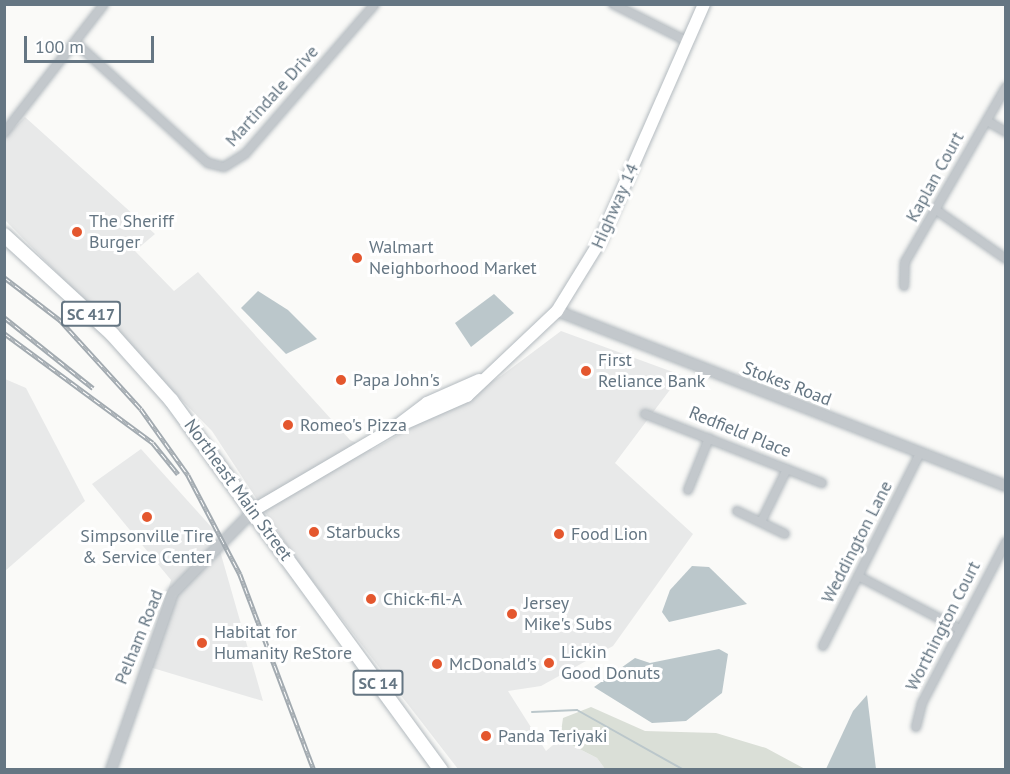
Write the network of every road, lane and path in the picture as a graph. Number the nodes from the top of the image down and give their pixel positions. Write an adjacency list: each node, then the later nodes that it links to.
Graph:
1 (104, 4): 6 (street)
2 (375, 4): 6 (street, Martindale Drive)
3 (613, 4): 5 (street)
4 (704, 4): 5 (main road, Highway 14)
5 (687, 41): 15 (main road, Highway 14)
6 (76, 44): 10 (street)
7 (1005, 87): 8 (street, Kaplan Court)
8 (987, 121): 9 (street); 11 (street, Kaplan Court)
9 (1005, 132)
10 (4, 133)
11 (936, 210): 13 (street); 14 (street, Kaplan Court)
12 (4, 235): 23 (main road, Northeast Main Street / SC 417)
13 (1005, 259)
14 (904, 286)
15 (557, 311): 18 (street, Stokes Road); 23 (main road, Highway 14)
16 (645, 414): 17 (street, Redfield Place)
17 (709, 438): 19 (street, Redfield Place); 22 (street)
18 (920, 453): 21 (street, Stokes Road); 28 (street, Weddington Lane)
19 (787, 469): 20 (street, Redfield Place); 25 (street)
20 (822, 483)
21 (1005, 486)
22 (688, 490)
23 (254, 510): 32 (street, Pelham Road); 33 (main road, Northeast Main Street / SC 14)
24 (737, 511): 25 (street)
25 (761, 522): 26 (street)
26 (785, 534)
27 (1005, 542): 29 (street, Worthington Court)
28 (858, 576): 29 (street); 30 (street, Weddington Lane)
29 (960, 629): 31 (street, Worthington Court)
30 (823, 646)
31 (916, 727)
32 (111, 770)
33 (441, 770)

